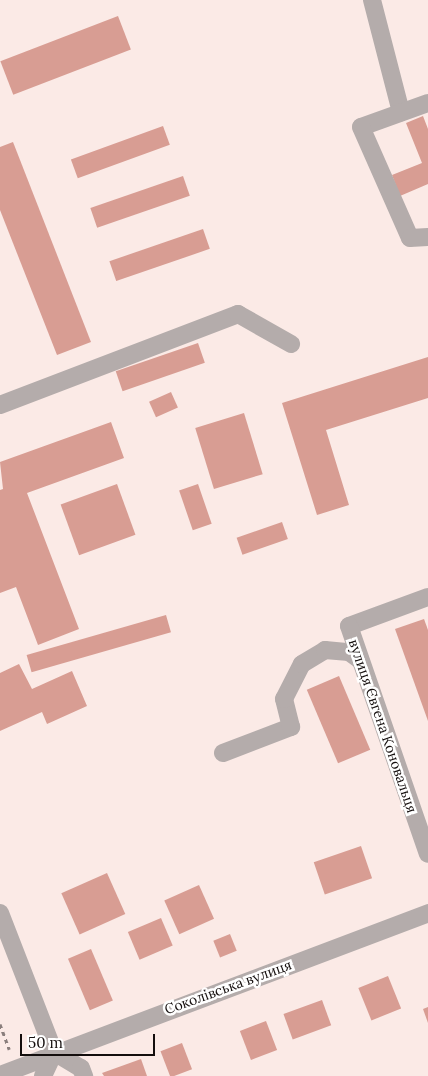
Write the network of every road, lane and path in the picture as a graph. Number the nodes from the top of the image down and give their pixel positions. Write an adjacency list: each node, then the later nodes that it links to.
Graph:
1 (372, 0): 3 (street)
2 (428, 103): 3 (street)
3 (401, 112): 4 (street)
4 (428, 237)
5 (291, 344): 6 (street)
6 (0, 405)
7 (428, 598): 8 (street, вулиця Євгена Коновальця)
8 (360, 660): 9 (street); 10 (street, вулиця Євгена Коновальця)
9 (222, 754)
10 (428, 854)
11 (0, 913): 15 (street)
12 (428, 913): 15 (street, Соколівська вулиця)
13 (0, 1024): 14 (path)
14 (9, 1049)
15 (54, 1052): 16 (street, Соколівська вулиця); 17 (street); 18 (street)
16 (0, 1075)
17 (43, 1076)
18 (84, 1076)

